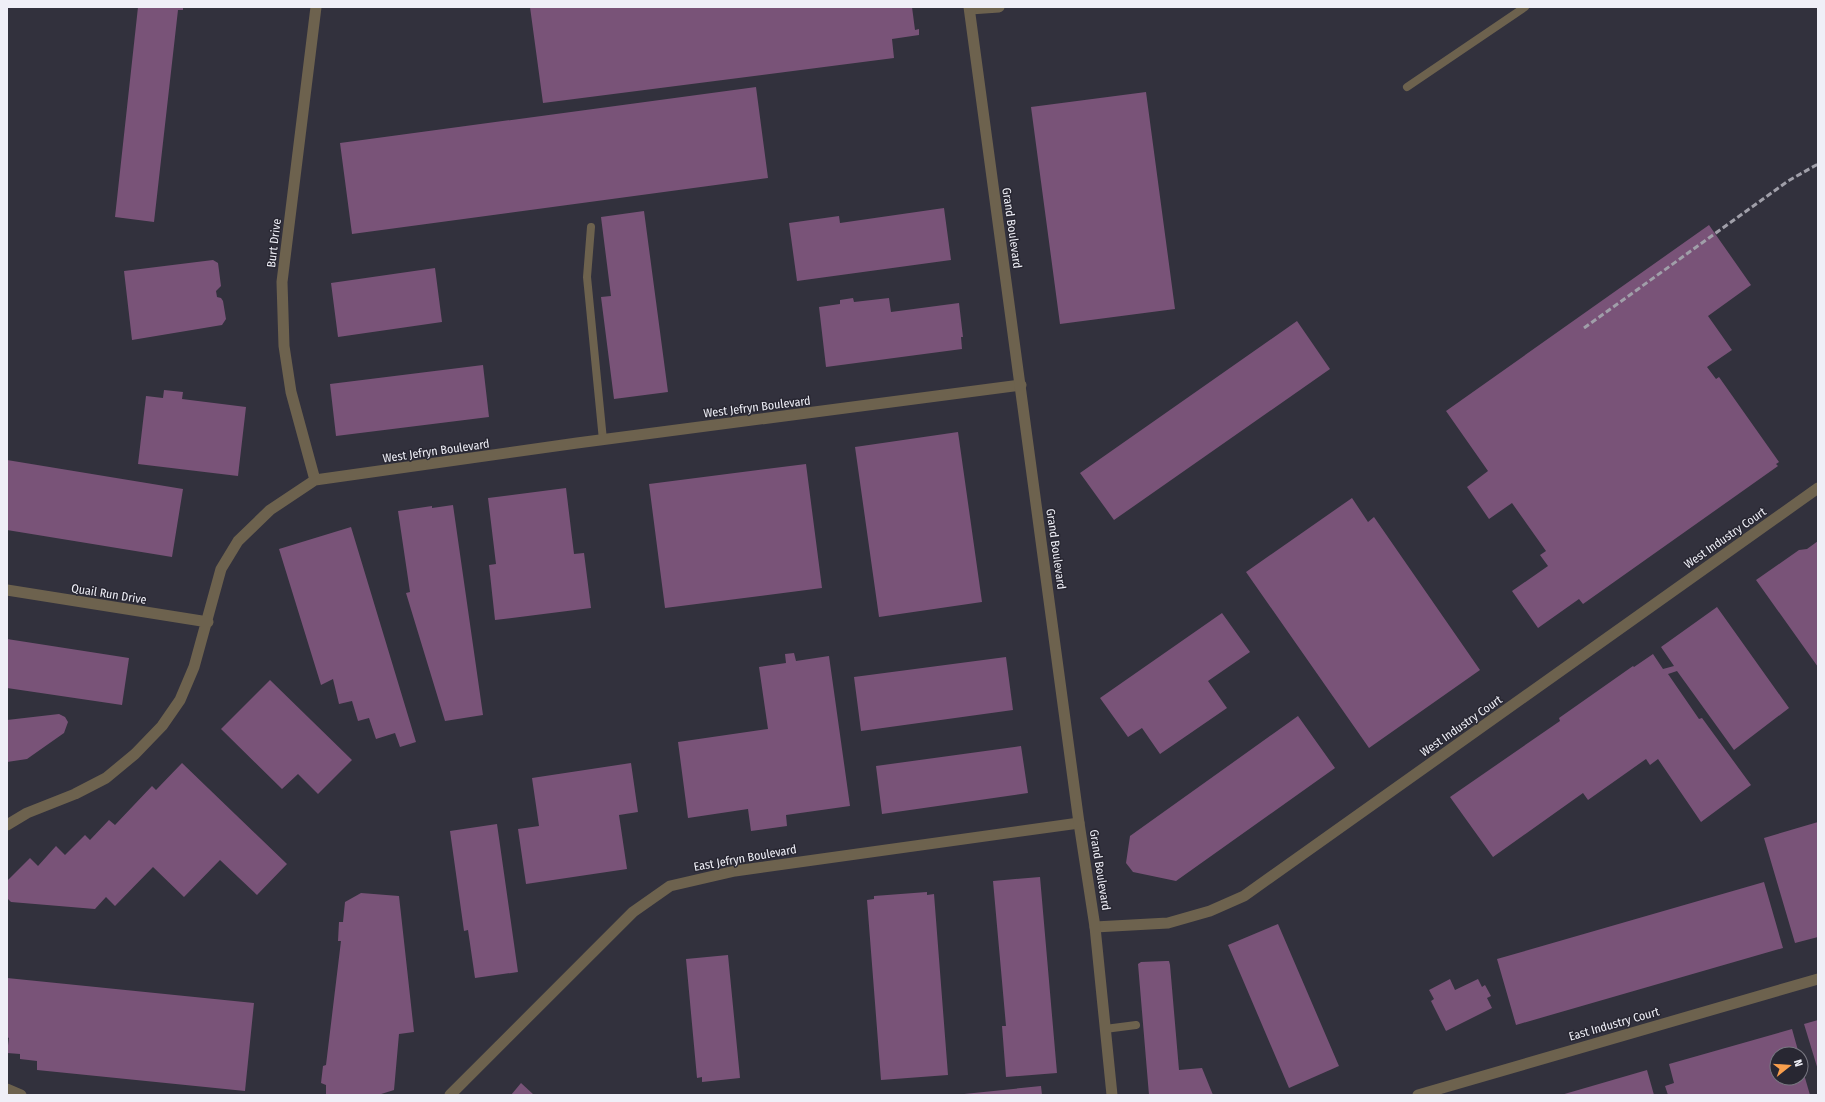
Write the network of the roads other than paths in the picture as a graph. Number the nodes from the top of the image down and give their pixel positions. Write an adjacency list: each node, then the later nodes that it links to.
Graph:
1 (316, 7): 9 (street, Burt Drive)
2 (1000, 7): 4 (street)
3 (1525, 7): 5 (lane)
4 (970, 8): 7 (street, Grand Boulevard)
5 (1407, 87)
6 (591, 227): 8 (lane)
7 (1021, 385): 8 (street, West Jefryn Boulevard); 13 (street, Grand Boulevard)
8 (604, 440): 9 (street, West Jefryn Boulevard)
9 (315, 480): 12 (street, West Jefryn Boulevard)
10 (1818, 488): 15 (street, West Industry Court)
11 (7, 590): 12 (street, Quail Run Drive)
12 (208, 622): 14 (street, West Jefryn Boulevard)
13 (1080, 823): 15 (street, Grand Boulevard); 21 (street, East Jefryn Boulevard)
14 (7, 825)
15 (1095, 927): 18 (street, Grand Boulevard)
16 (1818, 979): 23 (street, East Industry Court)
17 (1136, 1025): 18 (lane)
18 (1105, 1029): 22 (street, Grand Boulevard)
19 (7, 1090): 20 (street)
20 (21, 1095)
21 (450, 1095)
22 (1112, 1095)
23 (1418, 1095)

